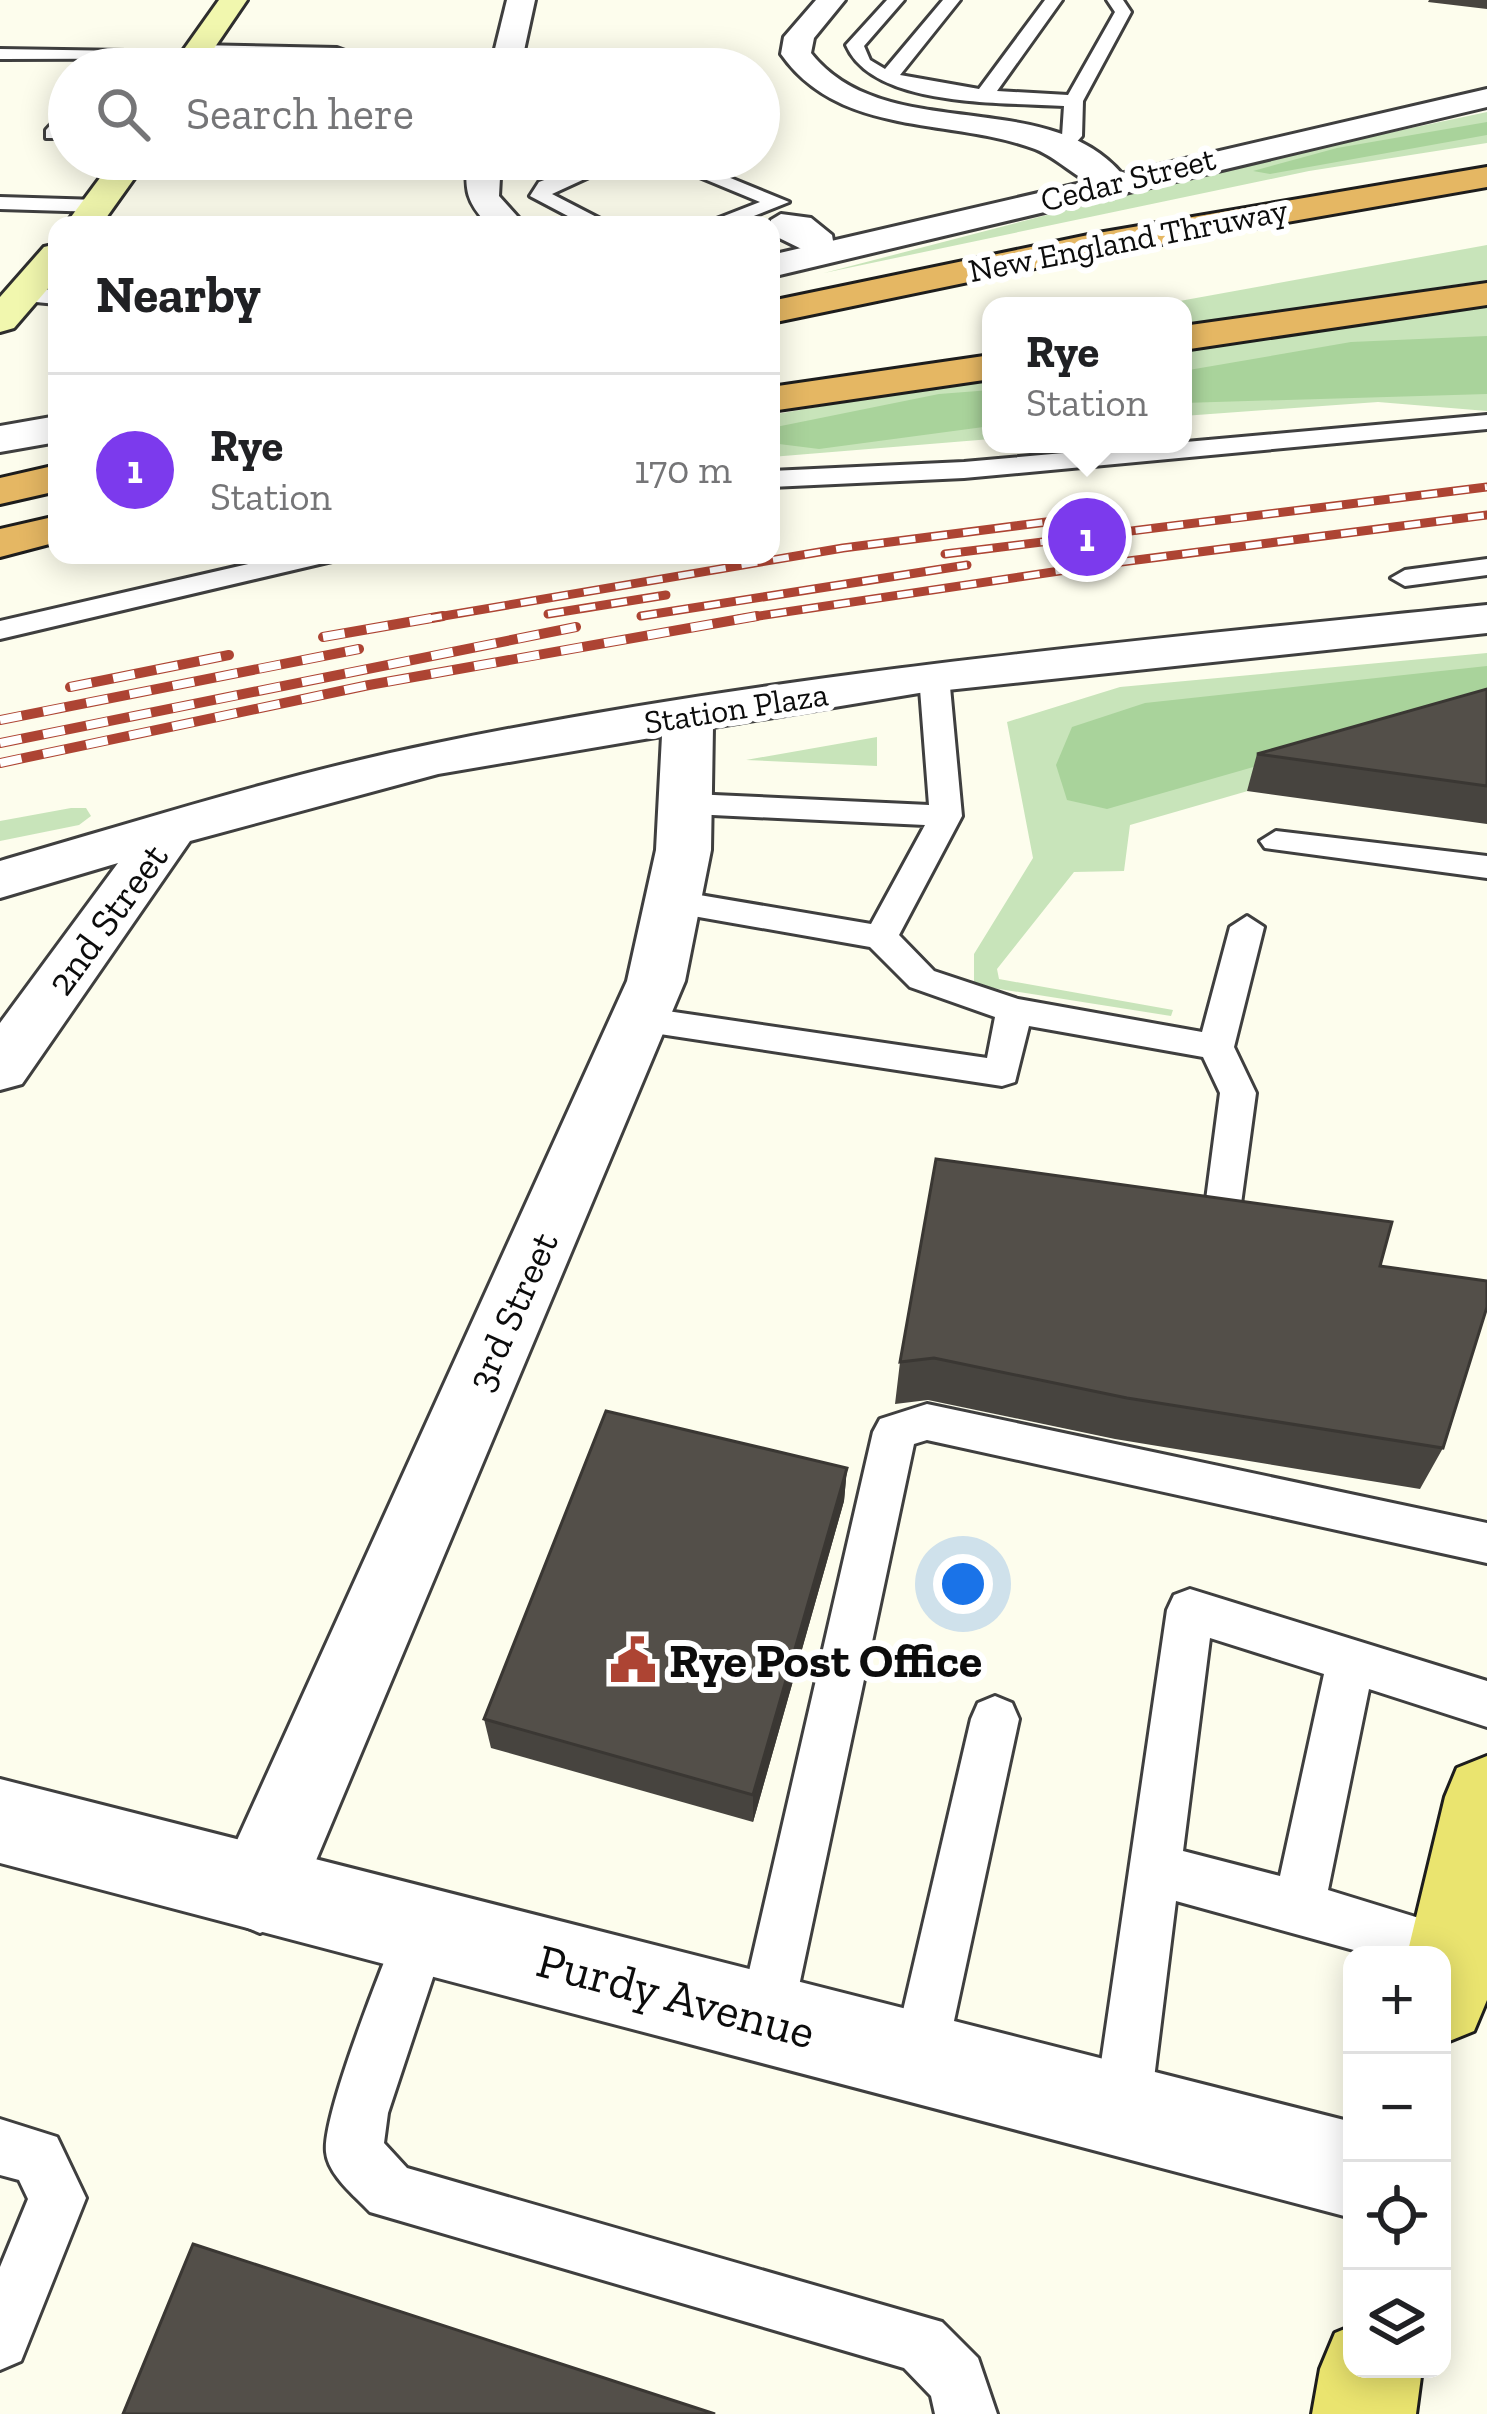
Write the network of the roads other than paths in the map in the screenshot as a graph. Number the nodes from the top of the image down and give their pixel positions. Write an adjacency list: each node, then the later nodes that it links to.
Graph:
1 (233, 0): 8 (main road)
2 (521, 0): 9 (street)
3 (831, 0): 18 (street)
4 (896, 0): 14 (lane)
5 (952, 0): 14 (lane)
6 (1054, 0): 15 (lane)
7 (1115, 0): 17 (lane)
8 (199, 48)
9 (510, 48)
10 (0, 54): 11 (lane)
11 (48, 55)
12 (0, 71): 13 (lane)
13 (48, 72)
14 (887, 79): 15 (lane)
15 (986, 93): 17 (lane)
16 (1487, 98): 24 (street, Cedar Street)
17 (1075, 101): 18 (lane)
18 (1064, 150): 24 (street)
19 (1487, 177): 41 (highway, New England Thruway)
20 (116, 180): 28 (main road)
21 (484, 180): 29 (street)
22 (562, 180): 30 (lane)
23 (721, 180): 26 (lane)
24 (1112, 183): 35 (street, Cedar Street)
25 (0, 203): 28 (lane)
26 (756, 211): 31 (lane); 32 (lane)
27 (0, 216): 28 (lane)
28 (90, 216)
29 (498, 216)
30 (583, 216)
31 (740, 216)
32 (770, 216)
33 (780, 219): 35 (lane)
34 (1292, 248): 36 (highway, New England Thruway)
35 (823, 250): 37 (street, Cedar Street)
36 (1250, 255)
37 (780, 263)
38 (48, 269): 40 (main road)
39 (1487, 294): 42 (highway)
40 (26, 304)
41 (780, 310)
42 (1192, 337)
43 (982, 368): 44 (highway)
44 (780, 398)
45 (1487, 422): 48 (lane)
46 (48, 431): 47 (street)
47 (0, 439)
48 (1192, 449)
49 (1149, 453): 50 (lane)
50 (780, 479)
51 (48, 480): 52 (highway)
52 (0, 491)
53 (48, 532): 54 (highway)
54 (0, 543)
55 (283, 564): 58 (lane)
56 (1487, 567): 57 (lane)
57 (1464, 621): 59 (street, Station Plaza)
58 (0, 630)
59 (934, 676): 60 (street, Station Plaza); 62 (lane)
60 (687, 715): 61 (street, 3rd Street); 63 (street, Station Plaza)
61 (692, 804): 62 (lane); 67 (street, 3rd Street)
62 (946, 817): 69 (lane)
63 (171, 830): 66 (street, Station Plaza); 73 (street, 2nd Street)
64 (1276, 842): 65 (lane)
65 (1487, 867)
66 (0, 880)
67 (676, 902): 69 (lane); 71 (street, 3rd Street)
68 (1246, 927): 72 (lane)
69 (881, 938): 70 (lane)
70 (1013, 1011): 71 (lane); 72 (lane)
71 (640, 1019): 82 (street, 3rd Street)
72 (1216, 1047): 74 (lane)
73 (0, 1068)
74 (1224, 1215)
75 (1487, 1543): 87 (lane)
76 (1351, 1661): 77 (lane); 81 (lane); 83 (lane)
77 (1487, 1704)
78 (995, 1719): 88 (lane)
79 (1487, 1797): 86 (main road)
80 (0, 1821): 82 (street, Purdy Avenue)
81 (1156, 1870): 83 (lane); 89 (lane)
82 (260, 1888): 84 (street, Purdy Avenue)
83 (1299, 1907): 85 (lane)
84 (423, 1929): 87 (street, Purdy Avenue); 94 (lane)
85 (1383, 1946)
86 (1451, 1958)
87 (764, 2019): 88 (street, Purdy Avenue)
88 (919, 2058): 89 (street, Purdy Avenue)
89 (1122, 2111): 91 (street, Purdy Avenue)
90 (0, 2146): 92 (lane)
91 (1343, 2168)
92 (0, 2340)
93 (1370, 2378): 95 (main road)
94 (966, 2414)
95 (1364, 2414)

